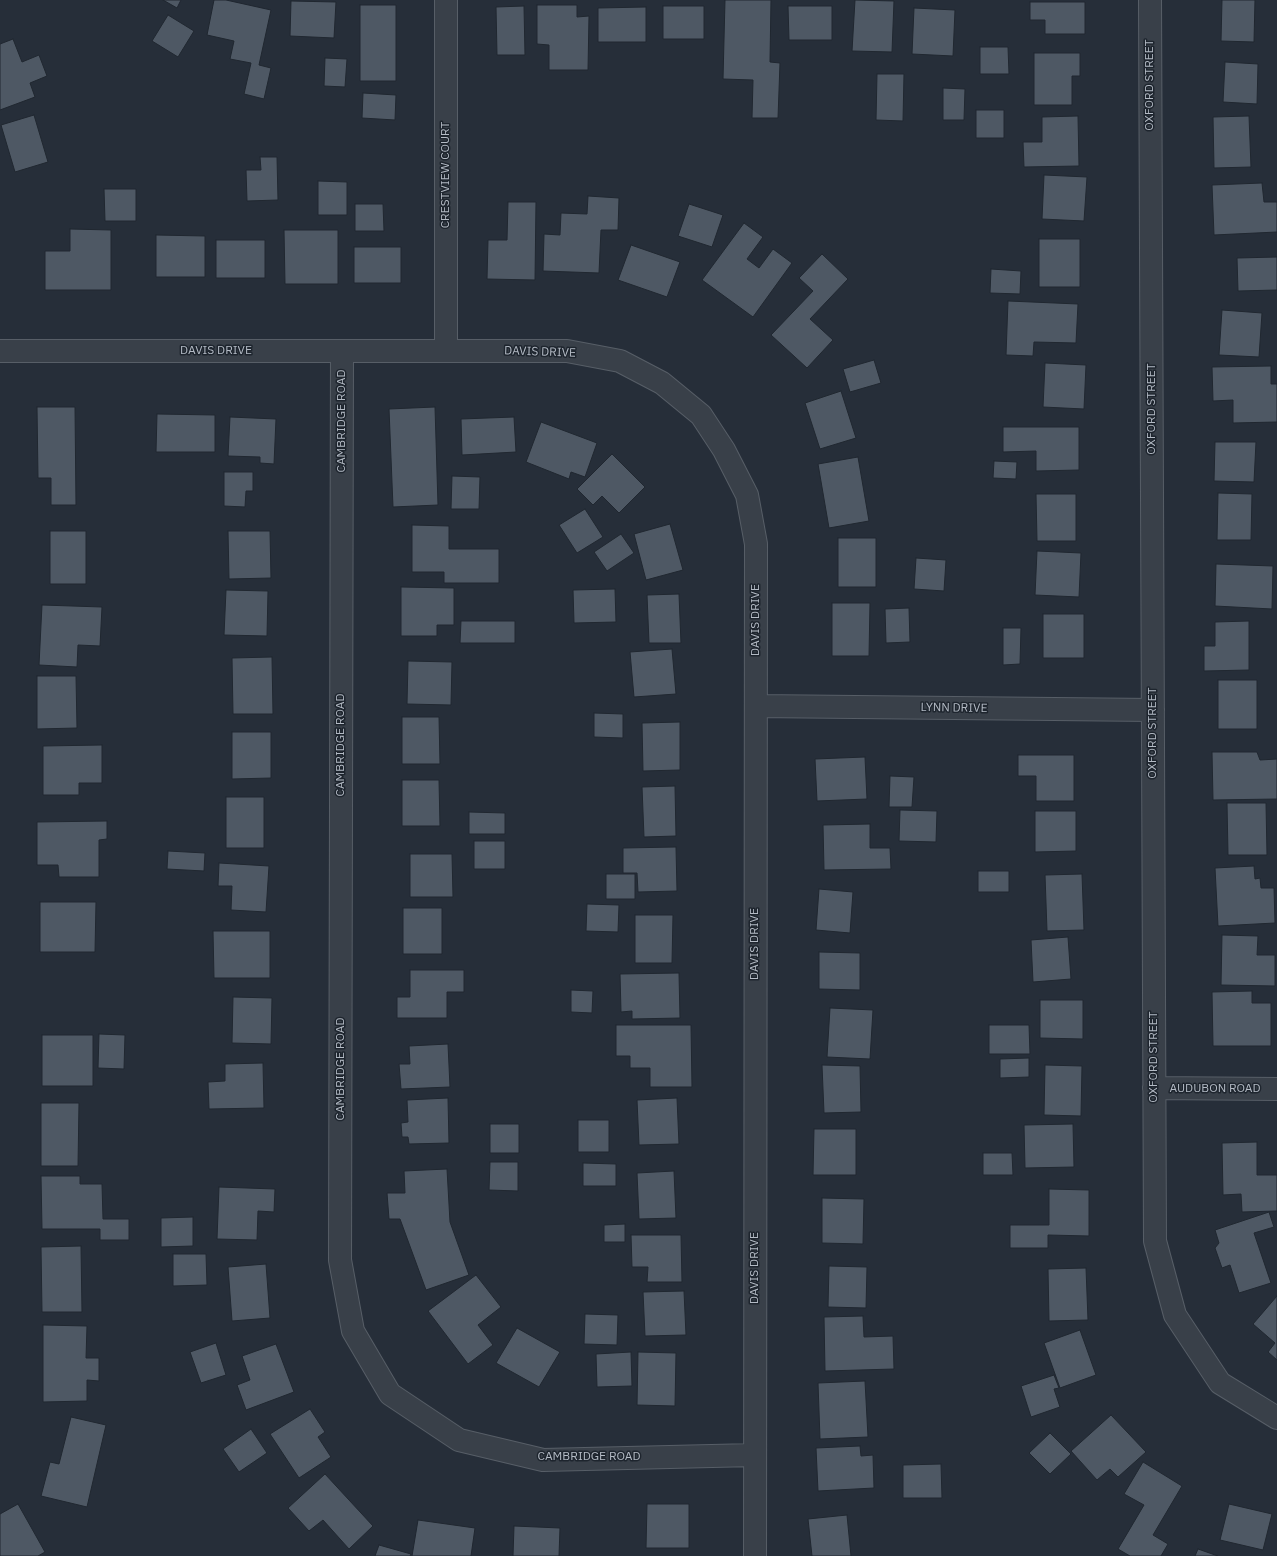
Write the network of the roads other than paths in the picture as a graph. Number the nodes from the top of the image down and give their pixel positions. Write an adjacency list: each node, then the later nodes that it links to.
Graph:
1 (446, 0): 3 (street, CRESTVIEW COURT)
2 (1150, 0): 7 (street, OXFORD STREET)
3 (446, 350): 5 (street, DAVIS DRIVE); 6 (street, DAVIS DRIVE)
4 (0, 351): 5 (street, DAVIS DRIVE)
5 (342, 352): 11 (street, CAMBRIDGE ROAD)
6 (756, 706): 7 (street, LYNN DRIVE); 11 (street, DAVIS DRIVE)
7 (1153, 710): 8 (street, OXFORD STREET)
8 (1154, 1088): 9 (street, AUDUBON ROAD); 10 (street, OXFORD STREET)
9 (1277, 1089)
10 (1277, 1418)
11 (754, 1455): 12 (street, DAVIS DRIVE)
12 (755, 1556)

